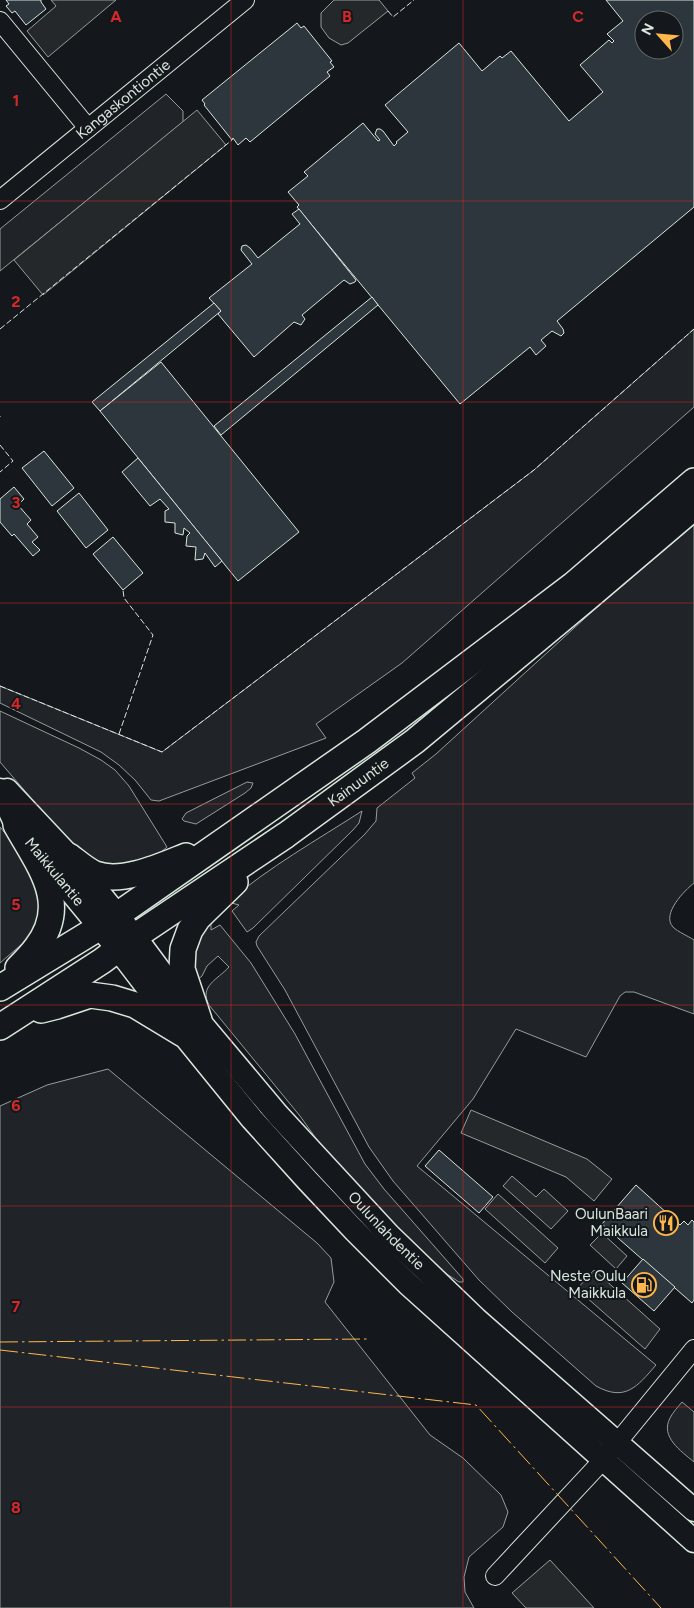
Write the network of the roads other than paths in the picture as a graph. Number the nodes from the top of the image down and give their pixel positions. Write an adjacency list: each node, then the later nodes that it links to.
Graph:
1 (245, 0): 3 (street, Kangaskontiontie)
2 (0, 21): 3 (street)
3 (88, 128): 4 (street, Kangaskontiontie)
4 (0, 200)
5 (694, 481): 11 (highway, Kainuuntie)
6 (694, 506): 10 (highway, Kainuuntie)
7 (0, 782): 12 (main road, Maikkulantie)
8 (0, 790): 9 (main road, Maikkulantie)
9 (16, 825): 13 (main road, Maikkulantie); 15 (highway)
10 (286, 834): 14 (highway, Kainuuntie); 18 (highway)
11 (224, 841): 12 (highway); 13 (highway, Kainuuntie)
12 (69, 856): 13 (main road, Maikkulantie)
13 (108, 922): 14 (main road, Oulunlahdentie); 15 (highway, Kainuuntie)
14 (126, 943): 16 (highway, Kainuuntie); 18 (main road, Oulunlahdentie)
15 (0, 987)
16 (21, 1014): 17 (highway, Kainuuntie); 18 (highway)
17 (0, 1027)
18 (191, 1027): 20 (main road, Oulunlahdentie)
19 (694, 1350): 20 (street)
20 (610, 1452): 21 (main road, Oulunlahdentie); 22 (main road, Oulunlahdentie); 23 (street)
21 (694, 1510)
22 (694, 1541)
23 (494, 1576)

